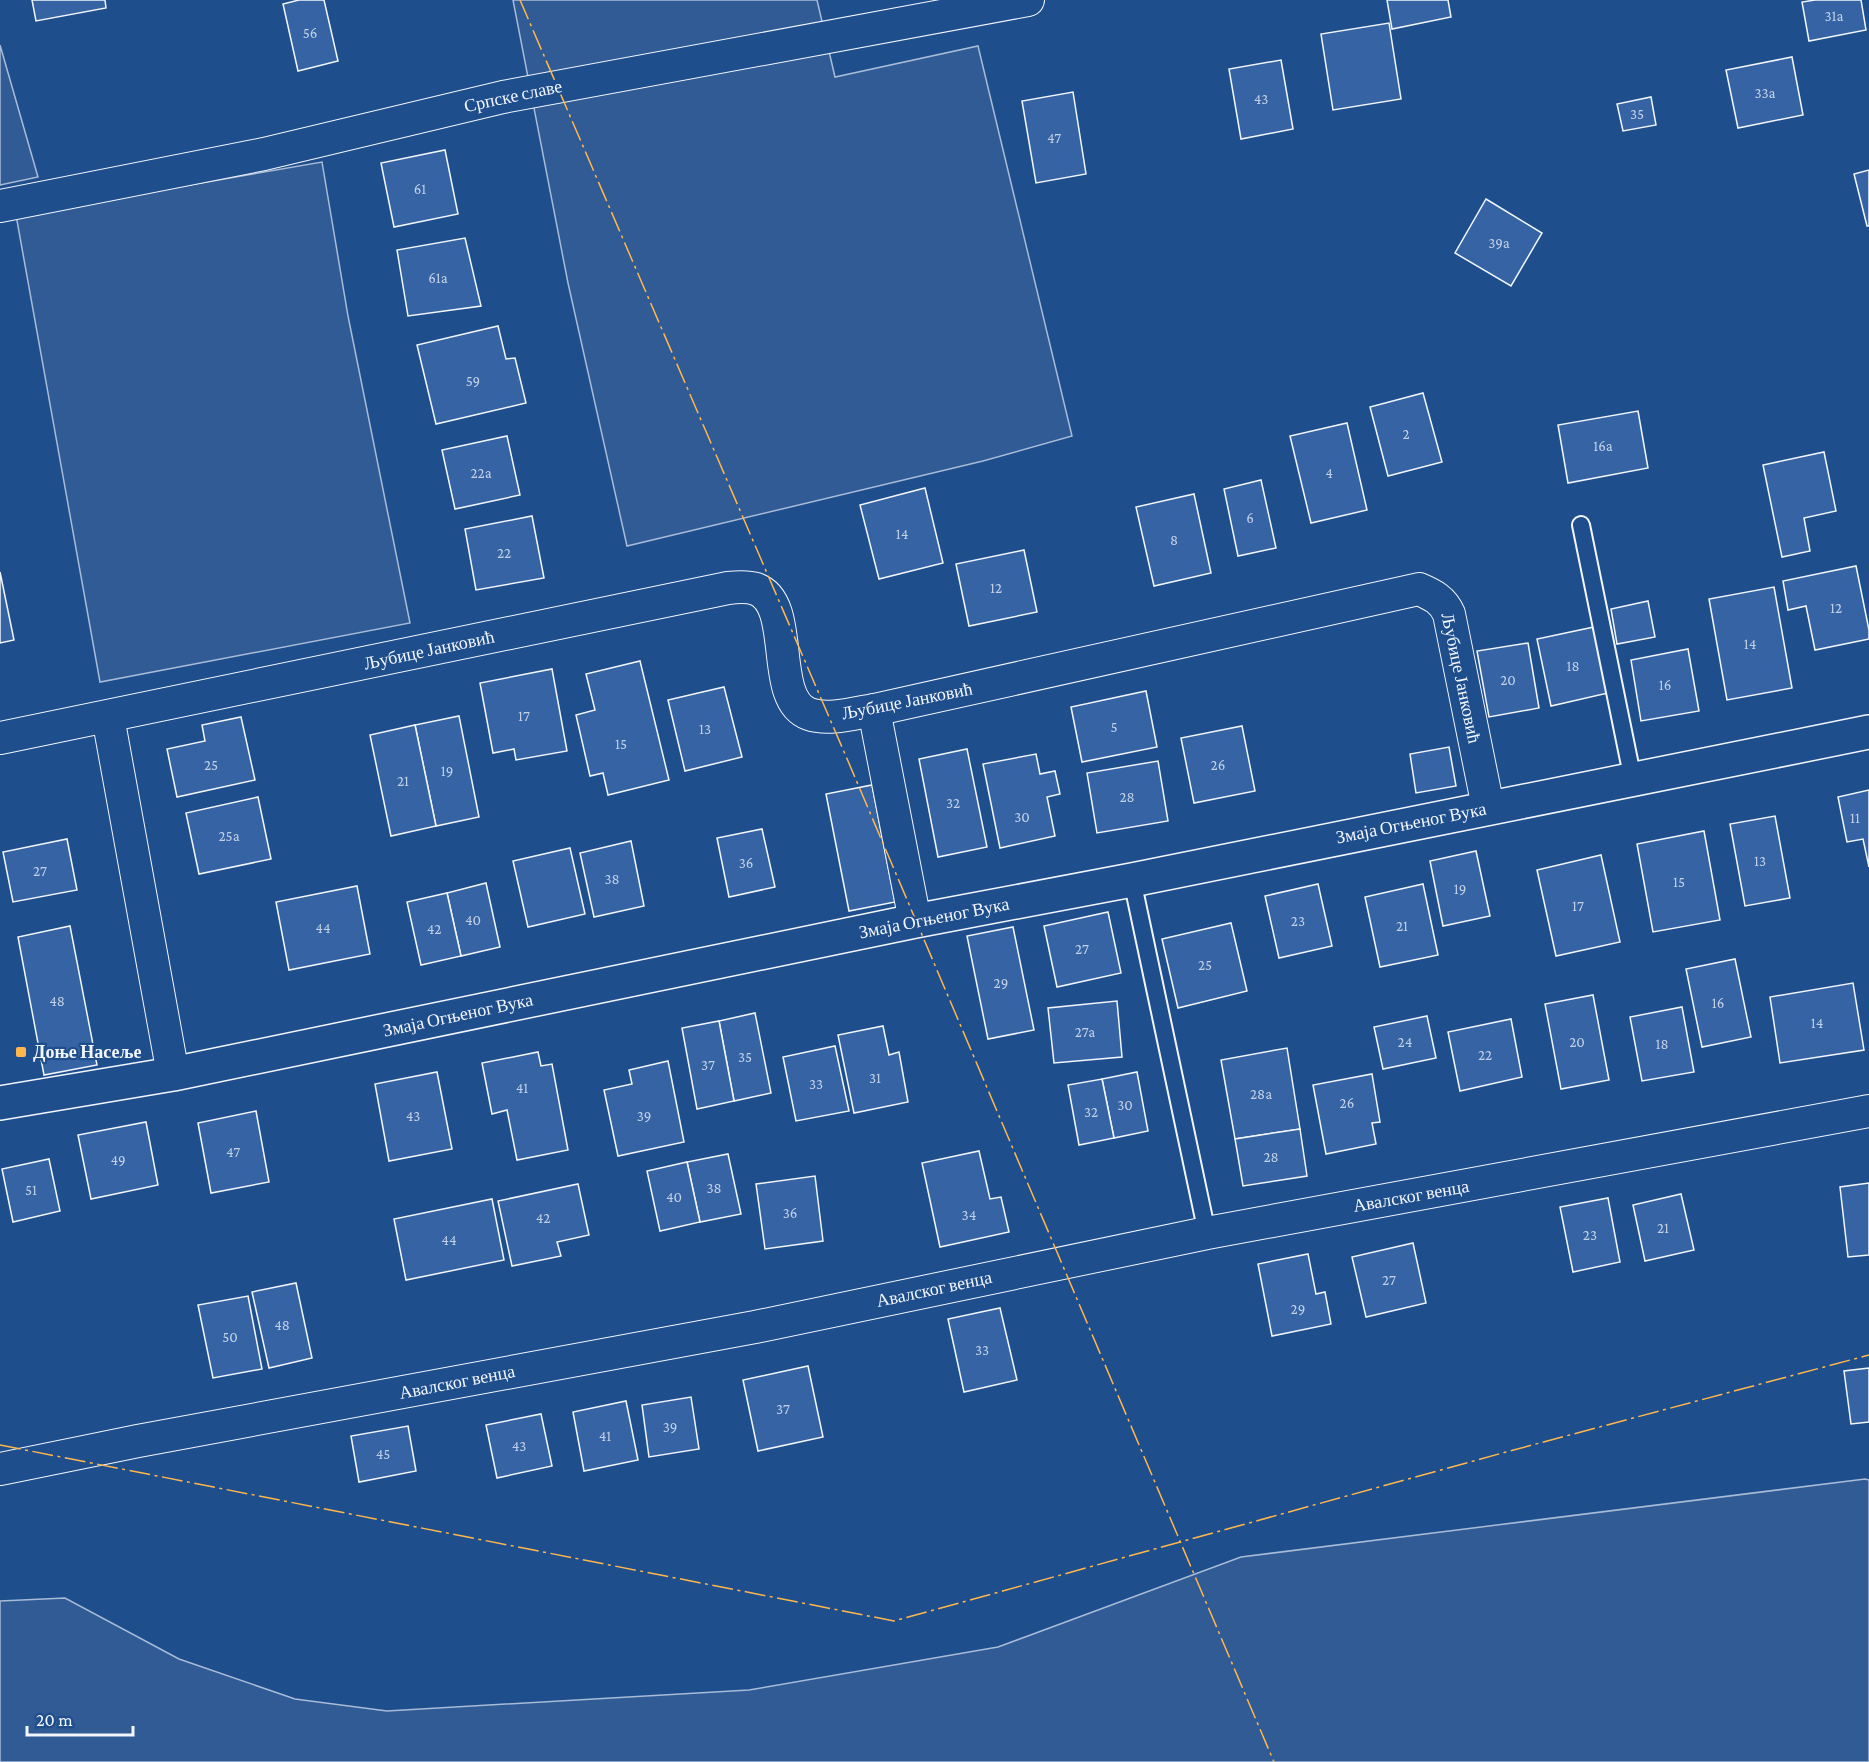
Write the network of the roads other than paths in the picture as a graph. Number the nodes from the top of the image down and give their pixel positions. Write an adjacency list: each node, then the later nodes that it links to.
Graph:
1 (1029, 0): 2 (street, Српске славе)
2 (0, 206)
3 (1581, 525): 8 (lane)
4 (874, 710): 5 (street, Љубице Јанковић); 9 (street, Љубице Јанковић); 11 (street)
5 (108, 717): 7 (street, Љубице Јанковић); 12 (street)
6 (1869, 732): 8 (street, Змаја Огњеног Вука)
7 (0, 738)
8 (1633, 780): 9 (street, Змаја Огњеног Вука)
9 (1488, 807): 10 (street, Змаја Огњеног Вука)
10 (1132, 880): 11 (street, Змаја Огњеног Вука); 15 (lane)
11 (915, 921): 12 (street, Змаја Огњеног Вука)
12 (173, 1074): 13 (street, Змаја Огњеног Вука)
13 (0, 1103)
14 (1869, 1111): 15 (street, Авалског венца)
15 (1207, 1233): 16 (street, Авалског венца)
16 (0, 1469)

